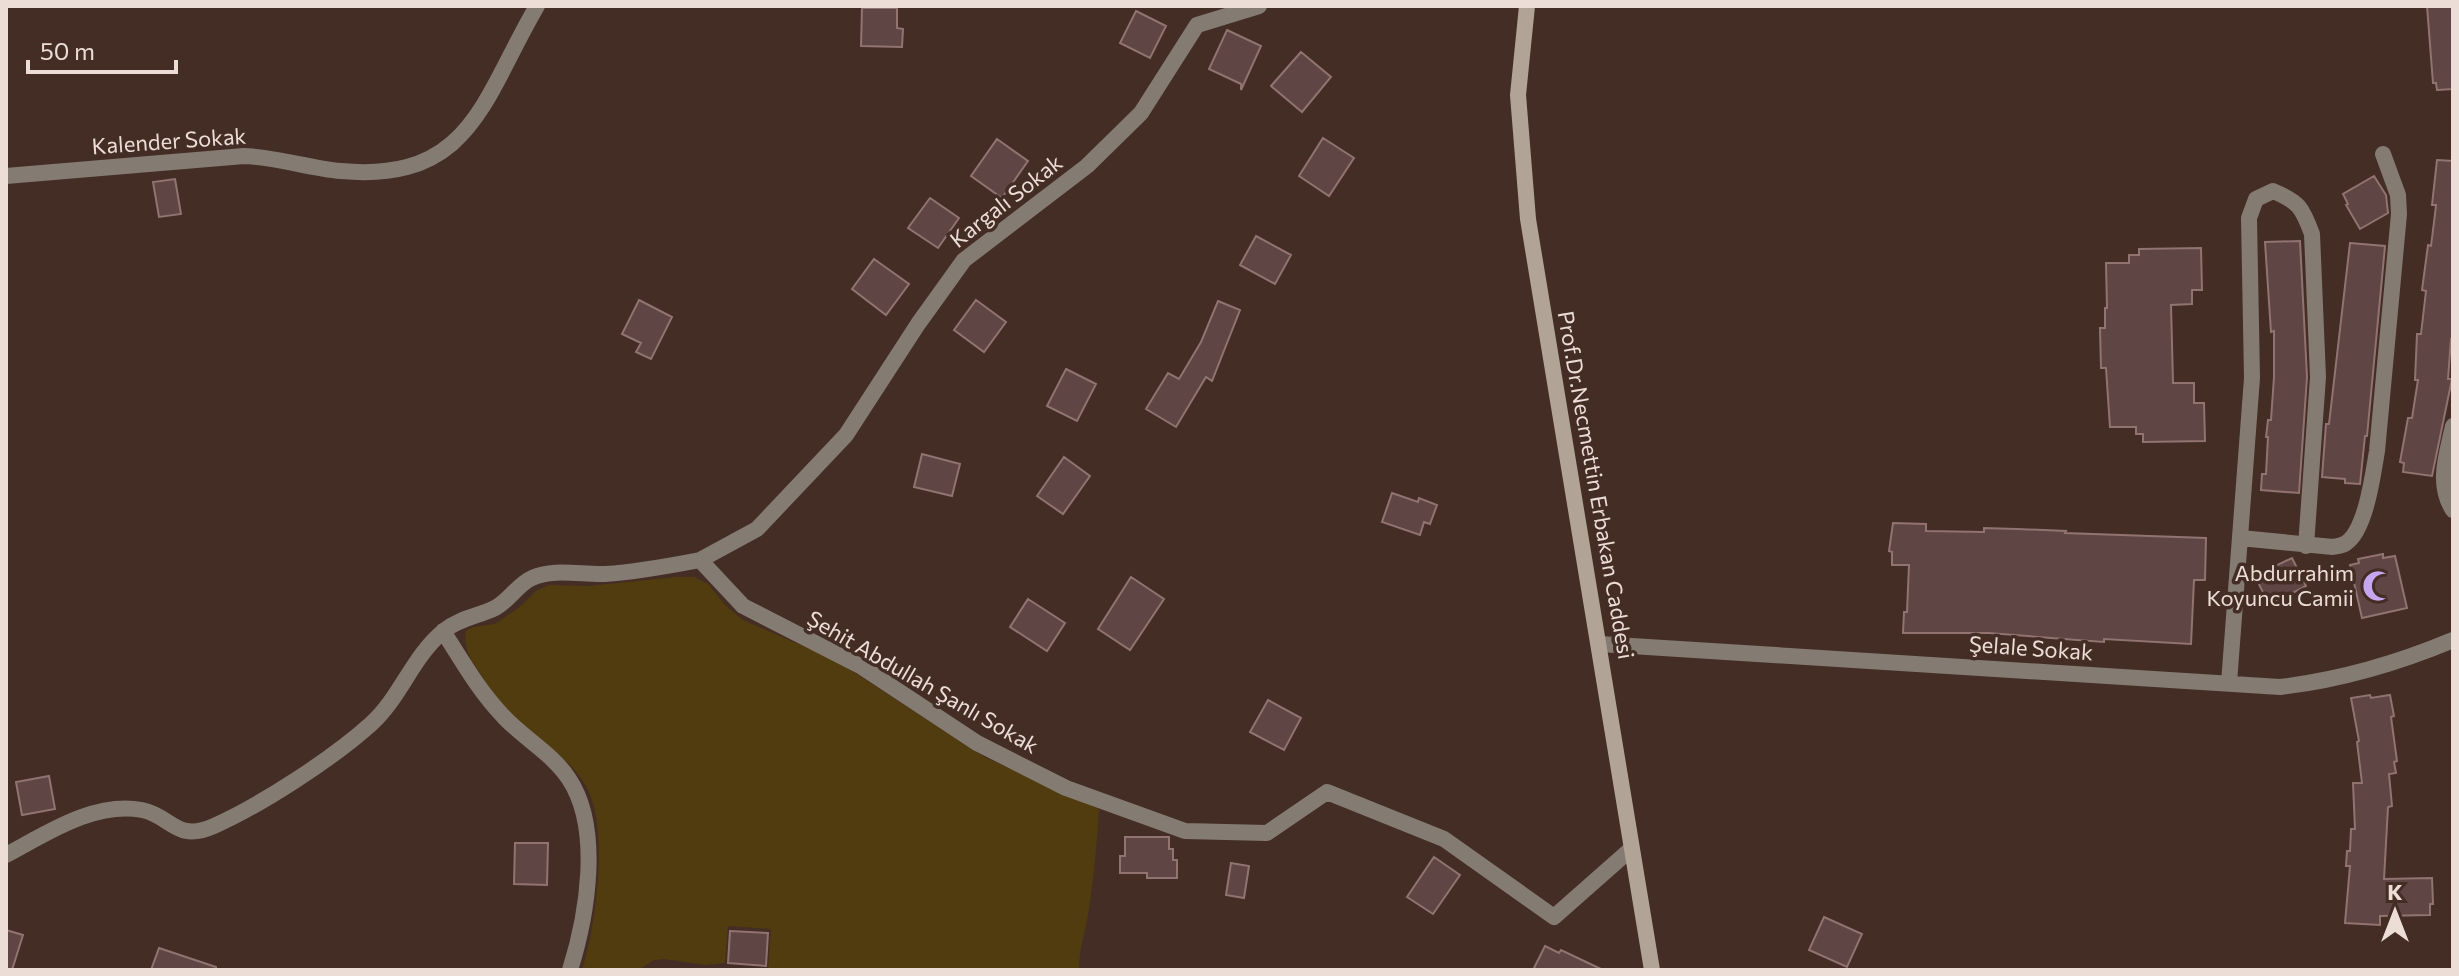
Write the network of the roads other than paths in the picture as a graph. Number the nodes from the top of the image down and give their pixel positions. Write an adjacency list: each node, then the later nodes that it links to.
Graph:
1 (537, 6): 5 (street, Kalender Sokak)
2 (1259, 6): 10 (street, Kargalı Sokak)
3 (1527, 6): 13 (main road, Prof.Dr.Necmettin Erbakan Caddesi)
4 (2383, 154): 9 (street)
5 (6, 176)
6 (2453, 426): 7 (street)
7 (2453, 510)
8 (2240, 538): 9 (street); 9 (street); 14 (street)
9 (2306, 546)
10 (700, 560): 11 (street); 15 (street, Şehit Abdullah Şanlı Sokak)
11 (443, 631): 16 (street); 17 (street)
12 (2453, 640): 14 (street, Şelale Sokak)
13 (1600, 644): 14 (street, Şelale Sokak); 15 (main road, Prof.Dr.Necmettin Erbakan Caddesi)
14 (2229, 683)
15 (1631, 849): 18 (main road, Prof.Dr.Necmettin Erbakan Caddesi)
16 (6, 855)
17 (570, 970)
18 (1652, 970)

